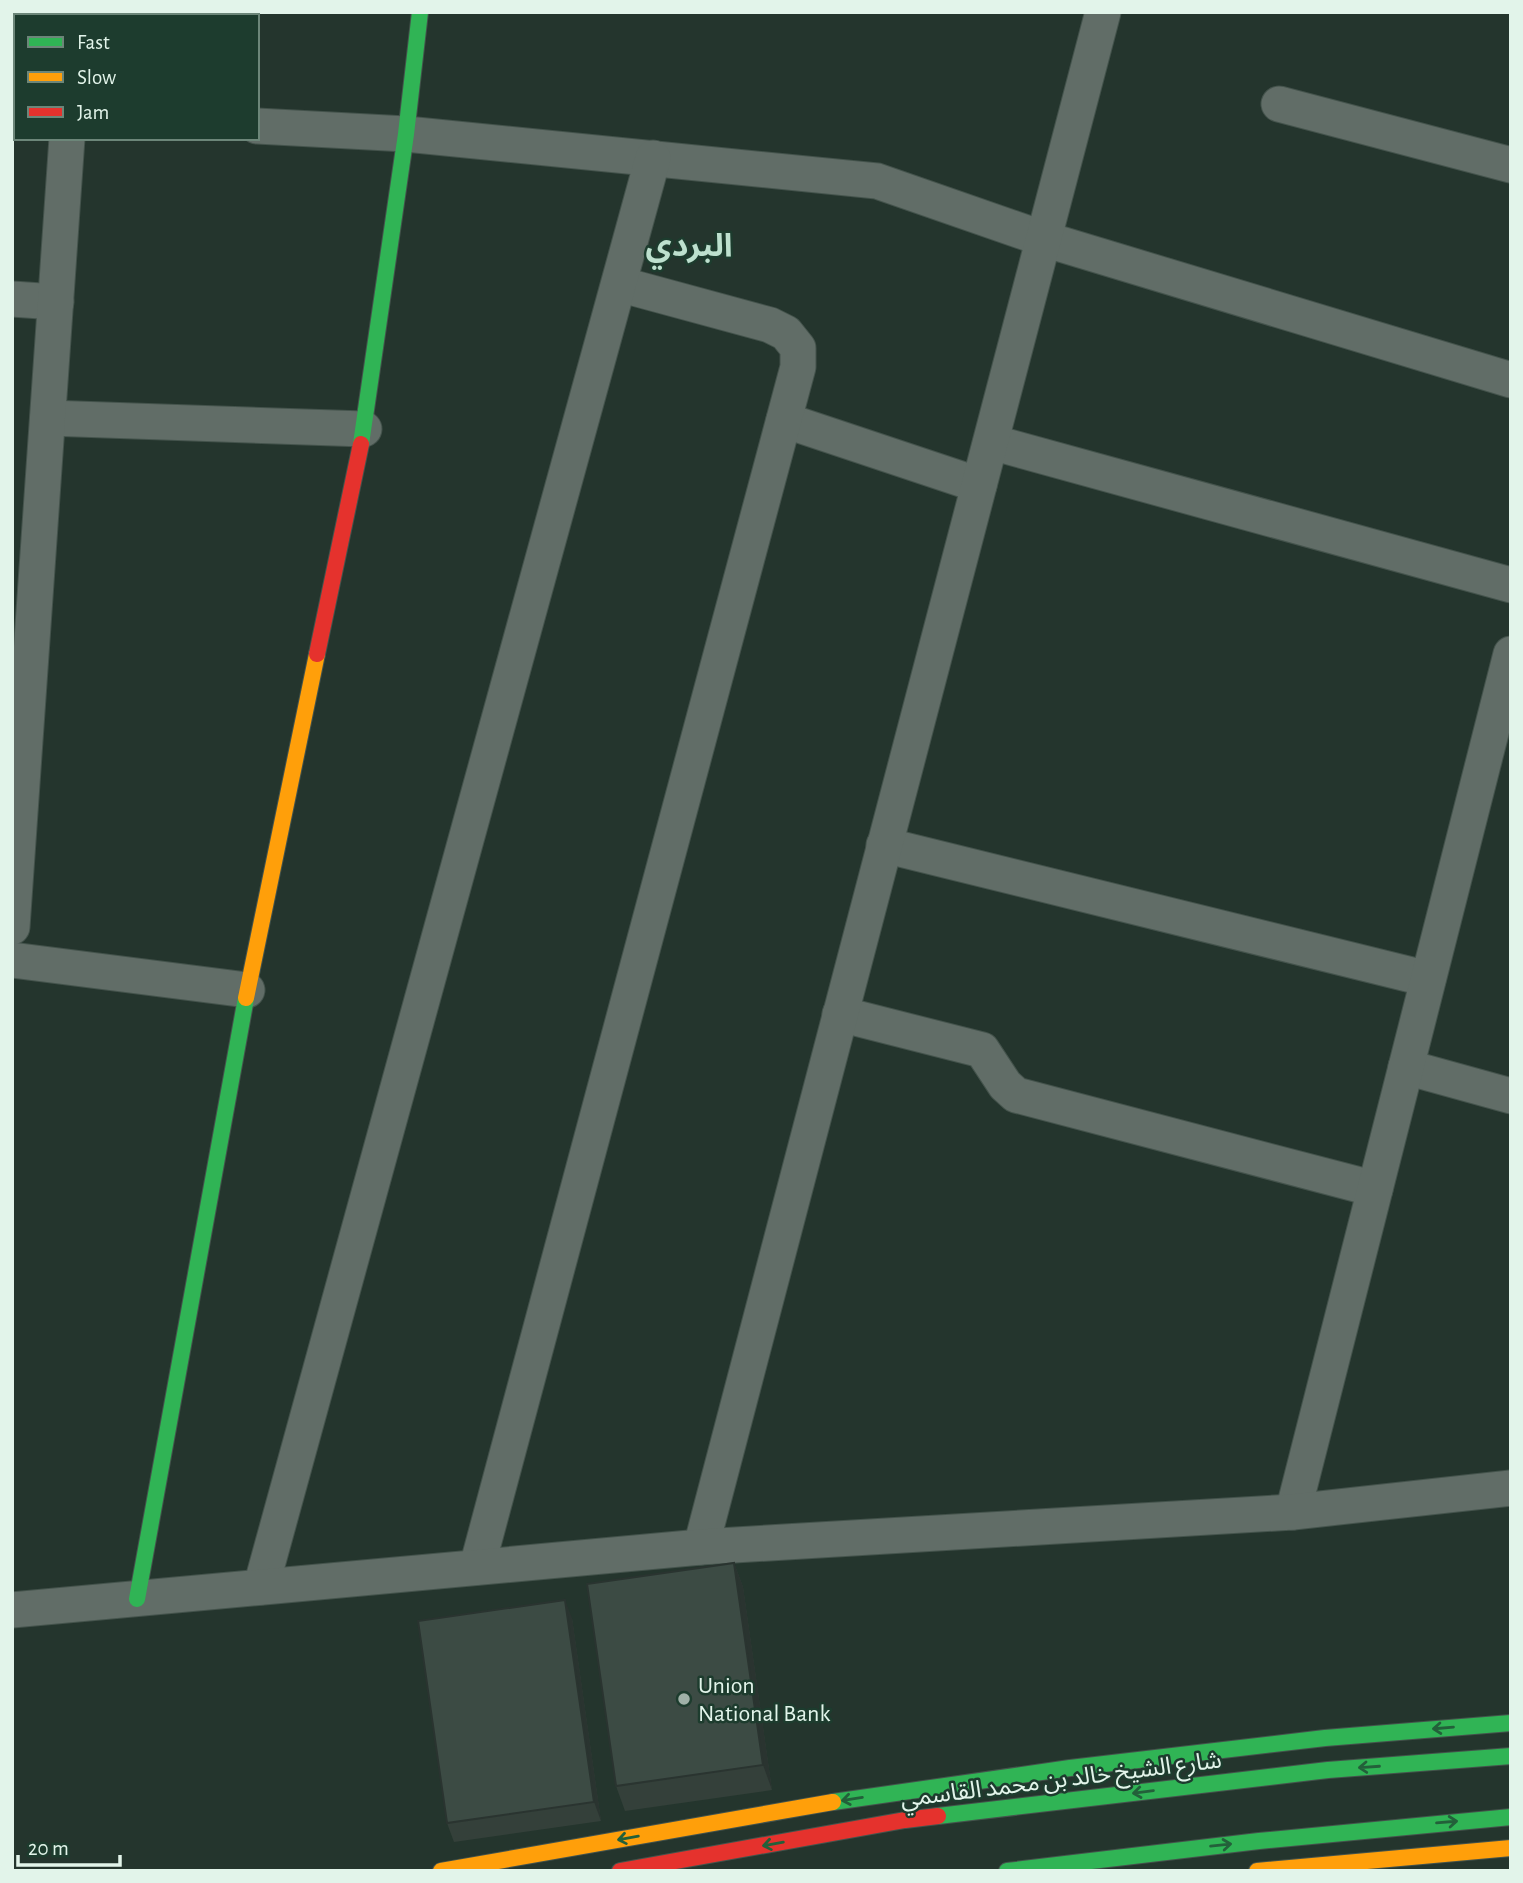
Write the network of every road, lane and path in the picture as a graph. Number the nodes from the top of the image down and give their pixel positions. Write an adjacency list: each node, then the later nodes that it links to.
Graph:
1 (420, 12): 5 (main road)
2 (1103, 12): 9 (street)
3 (1279, 104): 8 (street)
4 (259, 127): 5 (street)
5 (407, 134): 7 (street); 16 (main road)
6 (67, 140): 12 (street)
7 (653, 158): 9 (street); 10 (street)
8 (1511, 164)
9 (1044, 239): 13 (street); 17 (street)
10 (619, 284): 15 (street); 34 (street)
11 (12, 299): 12 (street)
12 (56, 302): 14 (street)
13 (1511, 380)
14 (48, 418): 16 (street); 22 (street)
15 (784, 420): 18 (street); 33 (street)
16 (363, 429): 25 (main road)
17 (990, 442): 18 (street); 19 (street)
18 (979, 485): 21 (street)
19 (1511, 584)
20 (1508, 675): 24 (street)
21 (884, 845): 24 (street); 26 (street)
22 (12, 927)
23 (12, 960): 25 (street)
24 (1428, 979): 27 (street)
25 (247, 990): 35 (main road)
26 (840, 1014): 29 (street); 32 (street)
27 (1406, 1067): 28 (street); 29 (street)
28 (1511, 1096)
29 (1375, 1189): 31 (street)
30 (1511, 1488): 31 (street)
31 (1293, 1512): 32 (street)
32 (701, 1547): 33 (street)
33 (477, 1567): 34 (street)
34 (261, 1587): 35 (street)
35 (137, 1599): 36 (street)
36 (12, 1610)
37 (1511, 1723): 38 (main road, one-way to 38)
38 (1327, 1754): 39 (main road, شارع الشيخ خالد بن محمد القاسمي, one-way to 38); 42 (main road, one-way to 42); 43 (main road, شارع الشيخ خالد بن محمد القاسمي, one-way to 43)
39 (1511, 1756)
40 (1511, 1817): 44 (main road, one-way to 40)
41 (1511, 1848): 45 (main road)
42 (441, 1871)
43 (620, 1871)
44 (1007, 1871)
45 (1257, 1871)

